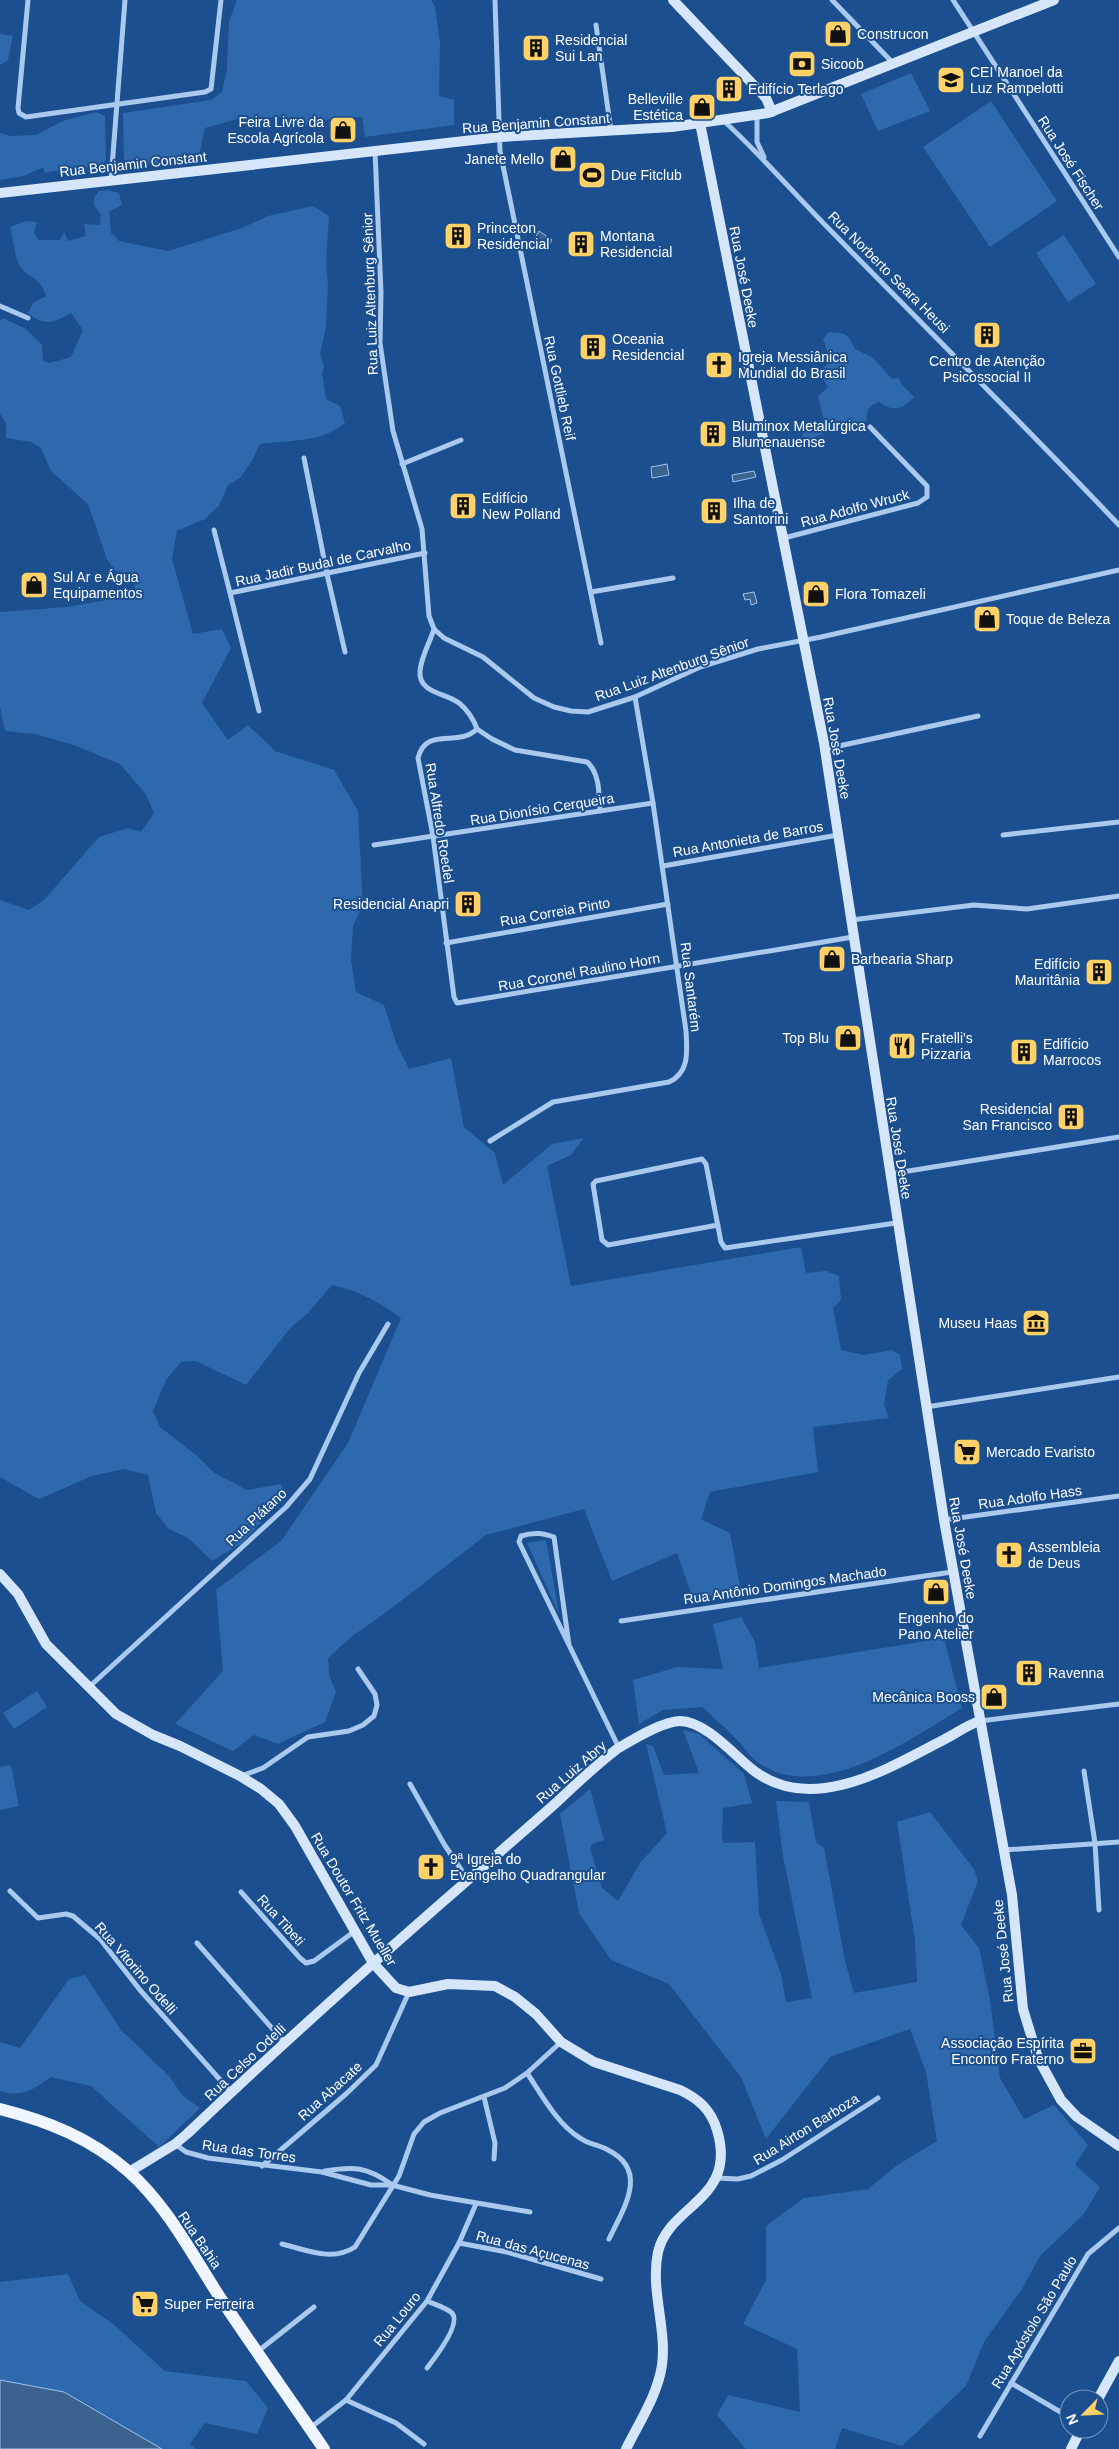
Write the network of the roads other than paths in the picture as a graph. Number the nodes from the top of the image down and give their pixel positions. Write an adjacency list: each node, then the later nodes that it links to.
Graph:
1 (28, 0): 12 (street)
2 (125, 0): 12 (street)
3 (221, 0): 12 (street)
4 (494, 0): 18 (street, Rua Gottlieb Reif)
5 (673, 0): 13 (street)
6 (832, 0): 11 (street)
7 (953, 0): 10 (street, Rua José Fischer)
8 (1054, 0): 10 (street, Rua Benjamin Constant)
9 (596, 25): 17 (street)
10 (971, 31): 11 (street, Rua Benjamin Constant); 23 (street, Rua José Fischer)
11 (893, 63): 13 (street, Rua Benjamin Constant)
12 (116, 103): 21 (street)
13 (772, 112): 14 (street, Rua Benjamin Constant)
14 (758, 115): 15 (street, Rua Benjamin Constant); 20 (street, Rua Norberto Seara Heusi)
15 (724, 121): 16 (street, Rua Benjamin Constant); 20 (street, Rua Norberto Seara Heusi)
16 (700, 123): 17 (street, Rua Benjamin Constant); 32 (street, Rua José Deeke)
17 (611, 131): 18 (street, Rua Benjamin Constant)
18 (500, 137): 19 (street, Rua Benjamin Constant); 37 (street, Rua Gottlieb Reif)
19 (376, 151): 21 (street, Rua Benjamin Constant); 29 (street, Rua Luiz Altenburg Sênior)
20 (768, 164): 30 (street, Rua Norberto Seara Heusi)
21 (111, 180): 22 (street, Rua Benjamin Constant)
22 (0, 193)
23 (1119, 257)
24 (0, 306): 25 (street)
25 (28, 318)
26 (870, 428): 32 (street, Rua Adolfo Wruck)
27 (462, 440): 29 (street)
28 (304, 458): 35 (street)
29 (402, 464): 33 (street, Rua Luiz Altenburg Sênior)
30 (1119, 525)
31 (214, 530): 38 (street, Rua Jadir Budal de Carvalho)
32 (784, 538): 40 (street, Rua José Deeke)
33 (425, 553): 35 (street, Rua Jadir Budal de Carvalho); 39 (street, Rua Luiz Altenburg Sênior)
34 (1119, 570): 40 (street, Rua Luiz Altenburg Sênior)
35 (327, 574): 38 (street, Rua Jadir Budal de Carvalho); 42 (street)
36 (673, 578): 37 (street)
37 (591, 592): 41 (street, Rua Gottlieb Reif)
38 (230, 593): 44 (street)
39 (434, 630): 43 (street, Rua Luiz Altenburg Sênior); 46 (street)
40 (804, 640): 43 (street, Rua Luiz Altenburg Sênior); 47 (street, Rua José Deeke)
41 (602, 643)
42 (345, 652)
43 (635, 697): 48 (street, Rua Santarém)
44 (259, 711)
45 (978, 716): 47 (street)
46 (476, 729): 49 (street); 53 (street, Rua Alfredo Roedel)
47 (825, 749): 51 (street, Rua José Deeke)
48 (654, 803): 49 (street, Rua Dionísio Cerqueira); 55 (street, Rua Santarém)
49 (600, 811): 53 (street, Rua Dionísio Cerqueira)
50 (1119, 822): 52 (street)
51 (838, 835): 55 (street, Rua Antonieta de Barros); 58 (street, Rua José Deeke)
52 (1003, 835)
53 (433, 836): 54 (street, Rua Dionísio Cerqueira); 60 (street, Rua Alfredo Roedel)
54 (374, 845)
55 (663, 866): 57 (street, Rua Santarém)
56 (1119, 896): 58 (street)
57 (668, 904): 60 (street, Rua Correia Pinto); 61 (street, Rua Santarém)
58 (850, 920): 59 (street, Rua José Deeke)
59 (853, 937): 61 (street, Rua Coronel Raulino Horn); 65 (street, Rua José Deeke)
60 (446, 942): 62 (street, Rua Alfredo Roedel)
61 (677, 966): 62 (street, Rua Coronel Raulino Horn); 64 (street, Rua Santarém)
62 (457, 1002)
63 (1119, 1137): 65 (street)
64 (490, 1142)
65 (889, 1175): 66 (street, Rua José Deeke)
66 (896, 1223): 67 (street); 70 (street, Rua José Deeke)
67 (718, 1225): 67 (street)
68 (388, 1324): 78 (street, Rua Plátano)
69 (1119, 1377): 70 (street)
70 (926, 1407): 72 (street, Rua José Deeke)
71 (1119, 1496): 72 (street, Rua Adolfo Hass)
72 (944, 1520): 73 (street, Rua José Deeke)
73 (952, 1572): 75 (street, Rua Antônio Domingos Machado); 80 (street, Rua José Deeke)
74 (0, 1574): 78 (street, Rua Doutor Fritz Mueller)
75 (621, 1620)
76 (569, 1645): 76 (street); 81 (street)
77 (358, 1669): 83 (street)
78 (88, 1688): 83 (street, Rua Doutor Fritz Mueller)
79 (1119, 1704): 80 (street)
80 (980, 1721): 81 (street, Rua Luiz Abry); 87 (street, Rua José Deeke)
81 (620, 1748): 88 (street, Rua Luiz Abry)
82 (1084, 1771): 86 (street)
83 (240, 1776): 92 (street, Rua Doutor Fritz Mueller)
84 (410, 1784): 88 (street)
85 (1119, 1842): 86 (street)
86 (1095, 1843): 87 (street); 91 (street)
87 (1003, 1850): 104 (street, Rua José Deeke)
88 (468, 1880): 94 (street, Rua Luiz Abry)
89 (10, 1891): 99 (street, Rua Vitorino Odelli)
90 (241, 1892): 92 (street, Rua Tibeti)
91 (1099, 1910)
92 (355, 1931): 94 (street, Rua Doutor Fritz Mueller)
93 (197, 1943): 97 (street)
94 (373, 1963): 95 (street, Rua Doutor Fritz Mueller); 97 (street, Rua Celso Odelli)
95 (409, 1992): 96 (street); 106 (street, Rua Abacate)
96 (561, 2042): 98 (street); 109 (street)
97 (285, 2044): 99 (street, Rua Celso Odelli)
98 (527, 2073): 100 (street); 114 (street)
99 (231, 2092): 103 (street, Rua Celso Odelli)
100 (484, 2098): 105 (street); 110 (street)
101 (878, 2098): 109 (street, Rua Airton Barboza)
102 (0, 2109): 107 (main road, Rua Bahia)
103 (176, 2144): 106 (street, Rua das Torres); 107 (street, Rua Celso Odelli)
104 (1119, 2146)
105 (494, 2159)
106 (262, 2166): 108 (street, Rua das Torres)
107 (129, 2172): 120 (main road, Rua Bahia)
108 (322, 2172): 110 (street, Rua das Torres); 110 (street, Rua das Torres)
109 (716, 2178): 131 (street)
110 (392, 2185): 111 (street, Rua das Torres); 116 (street)
111 (476, 2204): 112 (street, Rua das Torres); 115 (street, Rua Louro)
112 (530, 2212)
113 (1119, 2228): 123 (street, Rua Apóstolo São Paulo)
114 (609, 2239)
115 (459, 2243): 117 (street, Rua das Açucenas); 118 (street, Rua Louro)
116 (282, 2244)
117 (601, 2280)
118 (427, 2301): 122 (street); 125 (street, Rua Louro)
119 (314, 2307): 120 (street)
120 (257, 2352): 127 (main road, Rua Bahia)
121 (1119, 2361): 124 (street)
122 (427, 2368)
123 (1011, 2382): 126 (street); 128 (street, Rua Apóstolo São Paulo)
124 (1104, 2389)
125 (346, 2400): 127 (street, Rua Louro); 129 (street)
126 (1059, 2411)
127 (310, 2428): 130 (main road, Rua Bahia)
128 (980, 2436)
129 (424, 2444)
130 (324, 2449)
131 (626, 2449)

